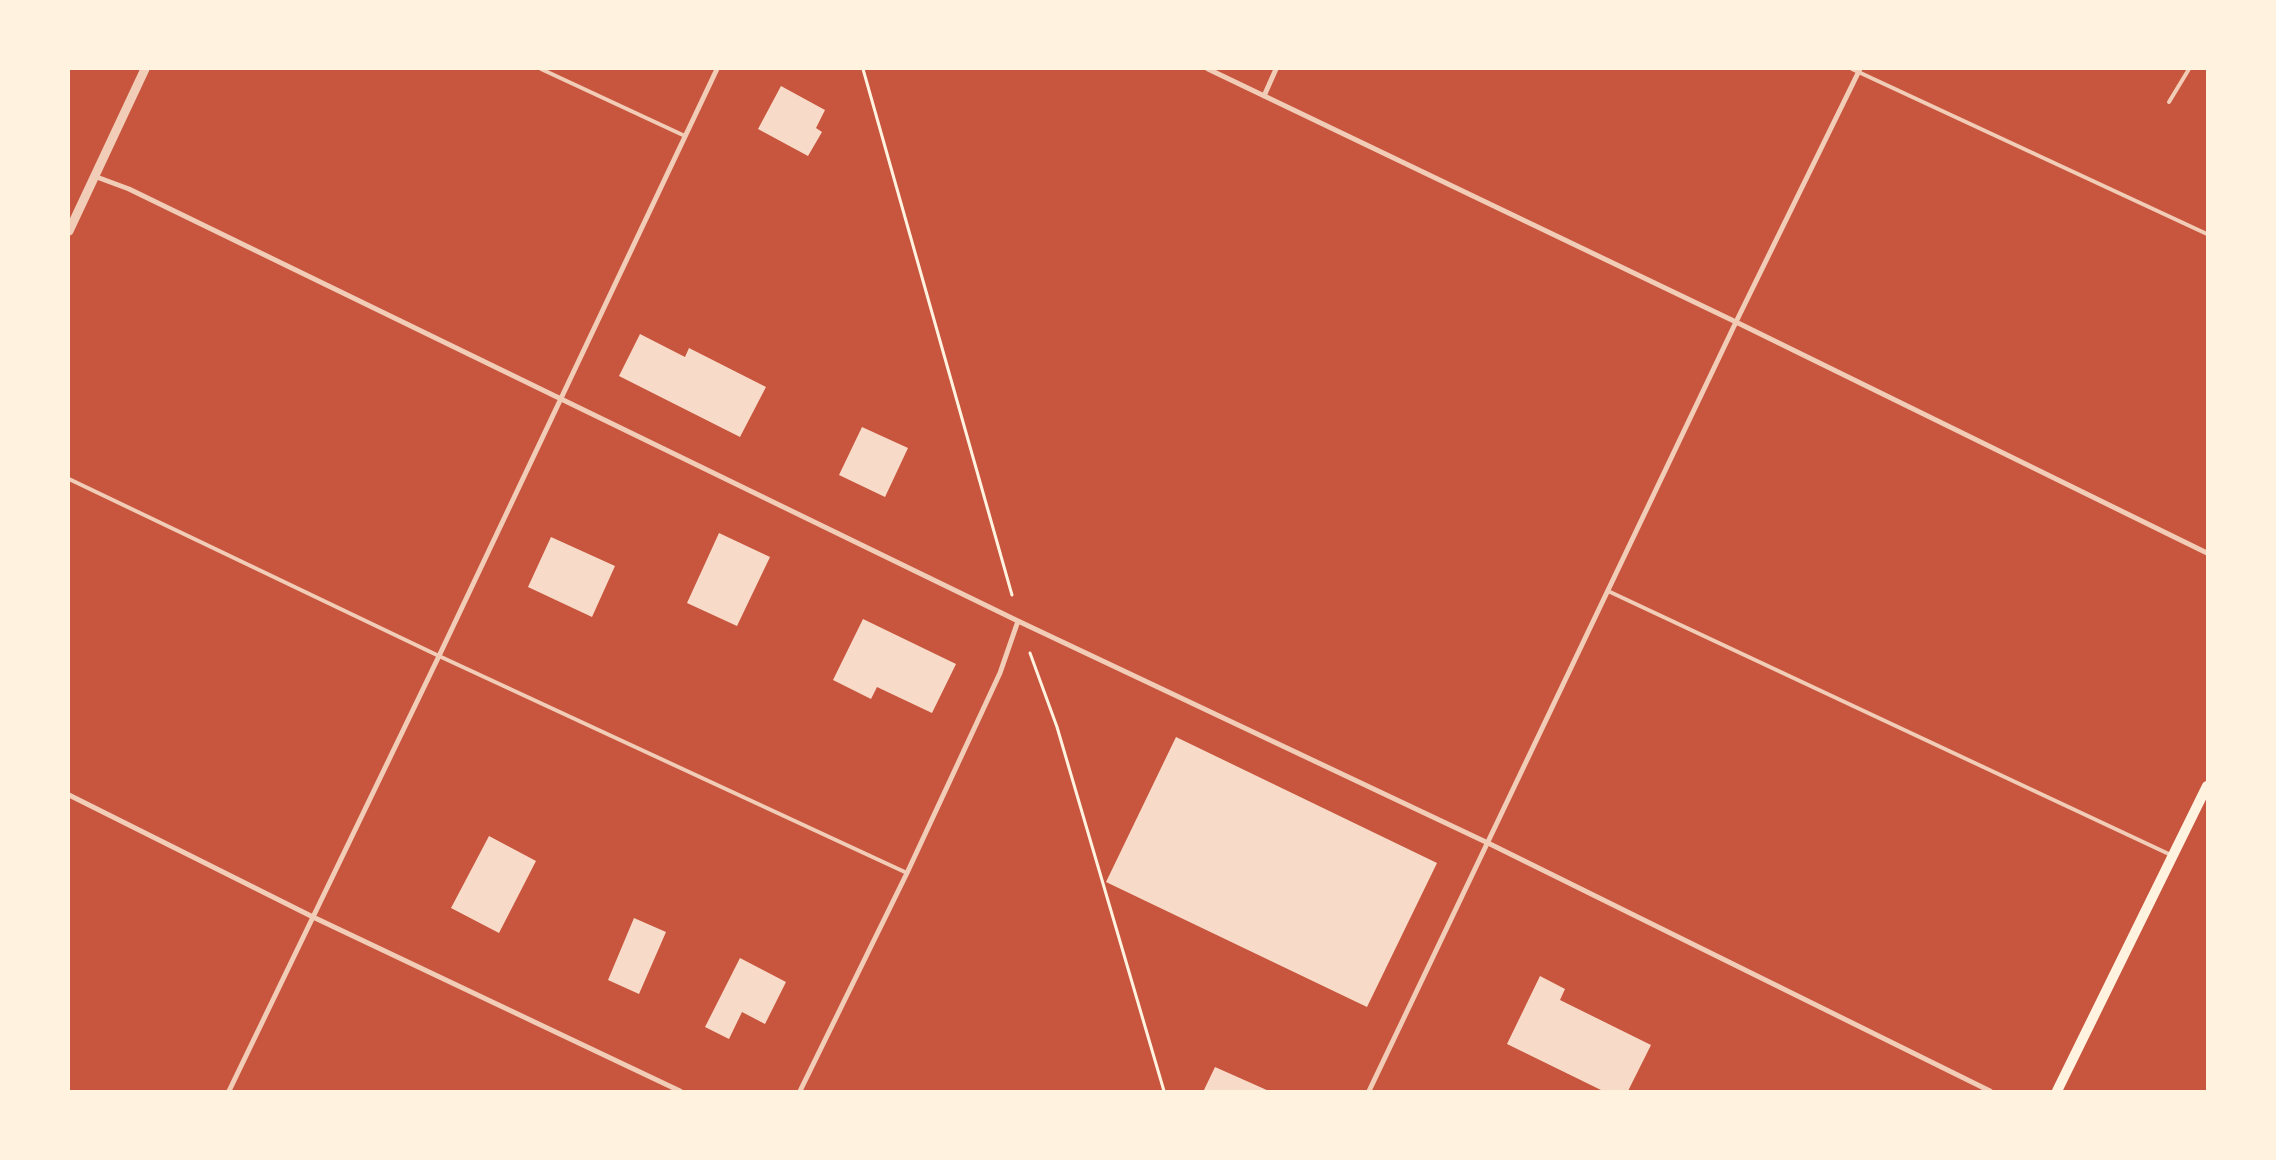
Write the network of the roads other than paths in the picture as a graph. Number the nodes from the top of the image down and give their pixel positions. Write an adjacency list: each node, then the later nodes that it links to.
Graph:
1 (145, 69): 12 (street)
2 (541, 69): 11 (lane)
3 (717, 69): 11 (street)
4 (1208, 69): 9 (street)
5 (1276, 69): 9 (street)
6 (1852, 69): 8 (lane)
7 (2189, 69): 10 (lane)
8 (1859, 70): 14 (lane); 15 (street)
9 (1264, 96): 15 (street)
10 (2169, 102)
11 (685, 136): 16 (street)
12 (94, 176): 13 (street); 16 (street)
13 (69, 231)
14 (2207, 234)
15 (1736, 322): 18 (street); 19 (street)
16 (561, 399): 20 (street); 21 (street)
17 (69, 479): 21 (lane)
18 (2207, 553)
19 (1608, 591): 24 (street); 25 (lane)
20 (1018, 621): 24 (street); 26 (street)
21 (439, 656): 26 (lane); 27 (street)
22 (2207, 786): 25 (main road)
23 (69, 795): 27 (street)
24 (1488, 843): 31 (street); 32 (street)
25 (2173, 856): 33 (main road)
26 (907, 873): 30 (street)
27 (313, 917): 28 (street); 29 (street)
28 (229, 1091)
29 (680, 1091)
30 (800, 1091)
31 (1369, 1091)
32 (1990, 1091)
33 (2057, 1091)

